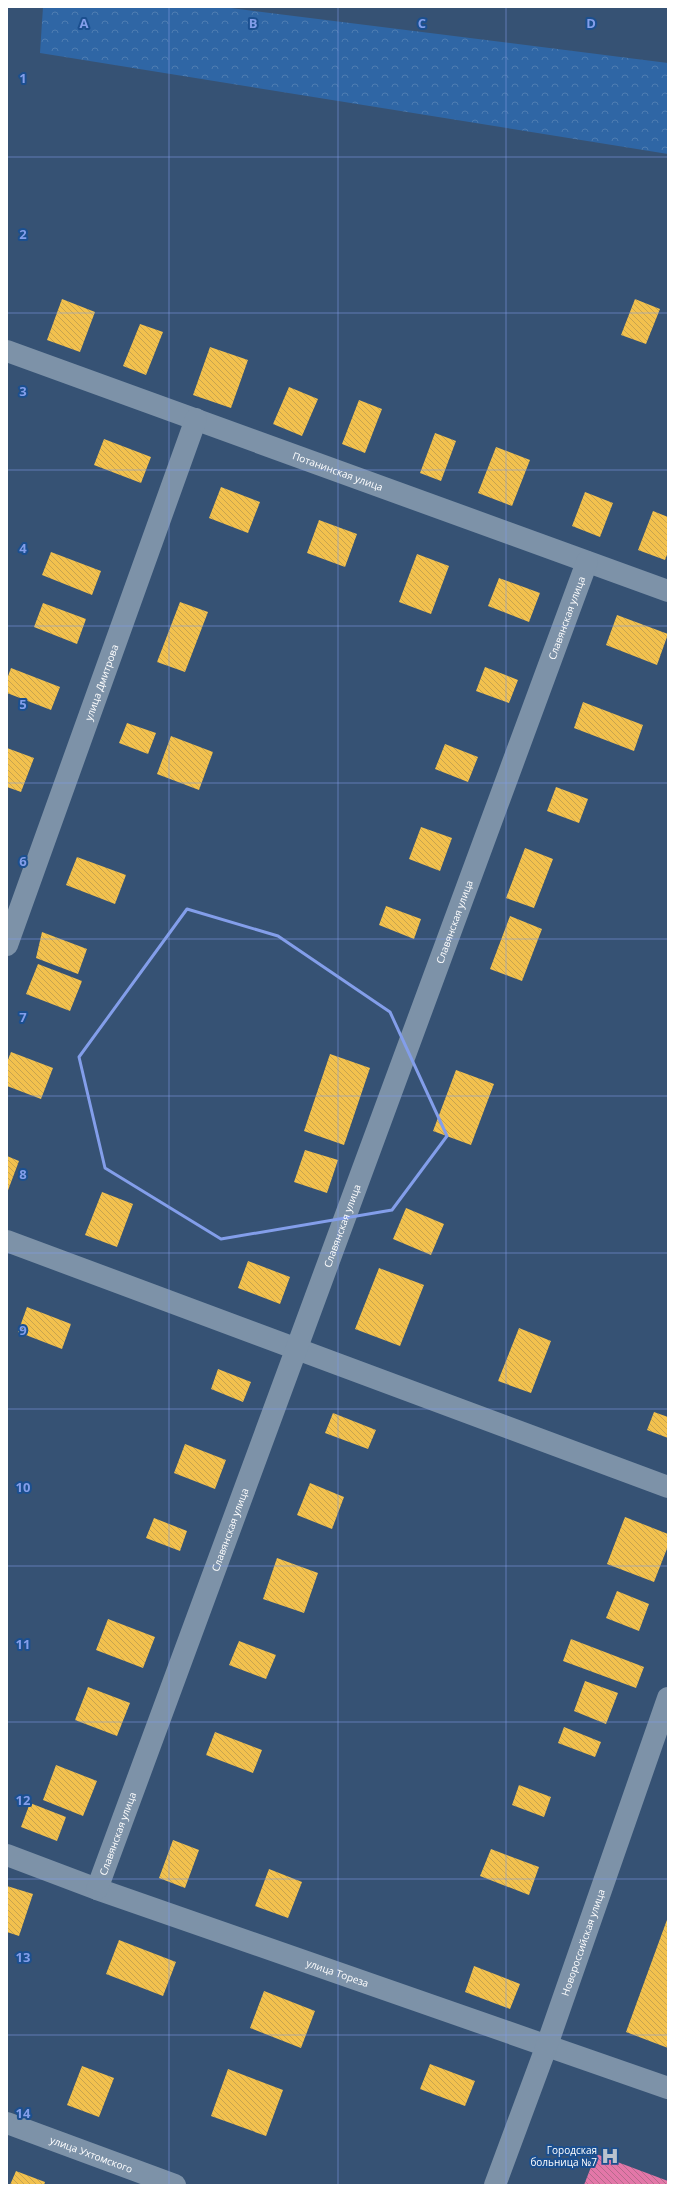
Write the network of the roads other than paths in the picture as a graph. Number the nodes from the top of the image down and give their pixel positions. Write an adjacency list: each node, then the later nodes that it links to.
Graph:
1 (7, 351): 2 (street, Потанинская улица)
2 (196, 420): 3 (street, Потанинская улица); 5 (street, улица Дмитрова)
3 (587, 562): 4 (street, Потанинская улица); 7 (street, Славянская улица)
4 (668, 591)
5 (7, 945)
6 (7, 1241): 7 (street)
7 (296, 1349): 8 (street); 11 (street, Славянская улица)
8 (668, 1487)
9 (668, 1698): 12 (street, Новороссийская улица)
10 (7, 1855): 11 (street, улица Тореза)
11 (97, 1889): 12 (street, улица Тореза)
12 (547, 2045): 13 (street, улица Тореза); 16 (street, Новороссийская улица)
13 (668, 2088)
14 (7, 2123): 15 (street, улица Ухтомского)
15 (176, 2185)
16 (495, 2185)

